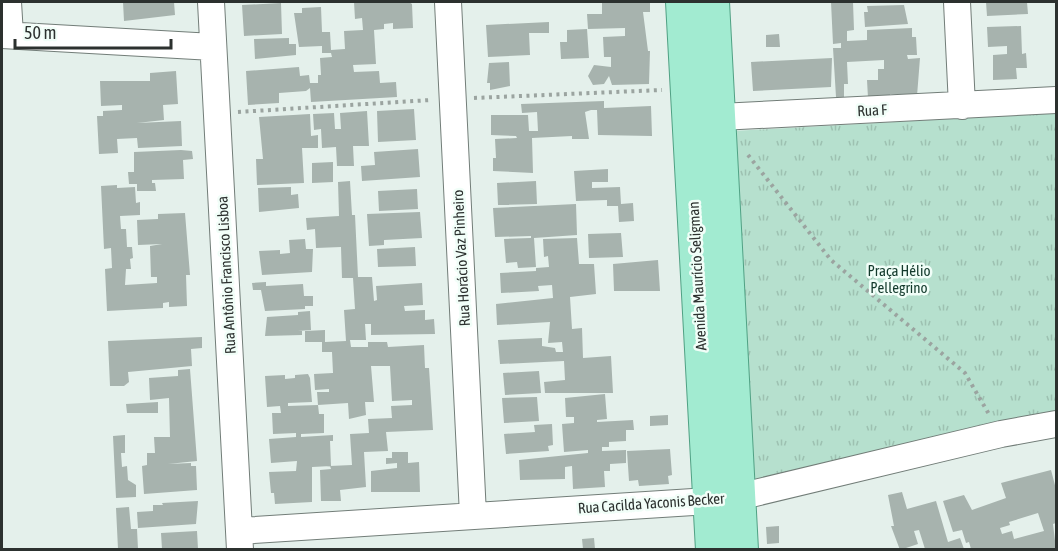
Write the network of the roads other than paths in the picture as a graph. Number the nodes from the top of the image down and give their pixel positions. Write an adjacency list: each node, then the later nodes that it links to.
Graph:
1 (8, 2): 7 (street)
2 (211, 2): 8 (street, Rua Antônio Francisco Lisboa)
3 (448, 2): 14 (street, Rua Horácio Vaz Pinheiro)
4 (682, 2): 11 (main road, Avenida Maurício Seligman)
5 (713, 2): 11 (main road, Avenida Maurício Seligman)
6 (957, 2): 10 (street)
7 (6, 35): 8 (street)
8 (213, 47): 15 (street, Rua Antônio Francisco Lisboa)
9 (1056, 100): 10 (street, Rua F)
10 (962, 106): 11 (street, Rua F)
11 (703, 118): 13 (main road, Avenida Maurício Seligman)
12 (1056, 424): 13 (street, Rua Cacilda Yaconis Becker)
13 (723, 499): 14 (street, Rua Cacilda Yaconis Becker); 16 (main road, Avenida Maurício Seligman); 17 (main road, Avenida Maurício Seligman)
14 (473, 515): 15 (street, Rua Cacilda Yaconis Becker)
15 (239, 540)
16 (712, 549)
17 (741, 549)

